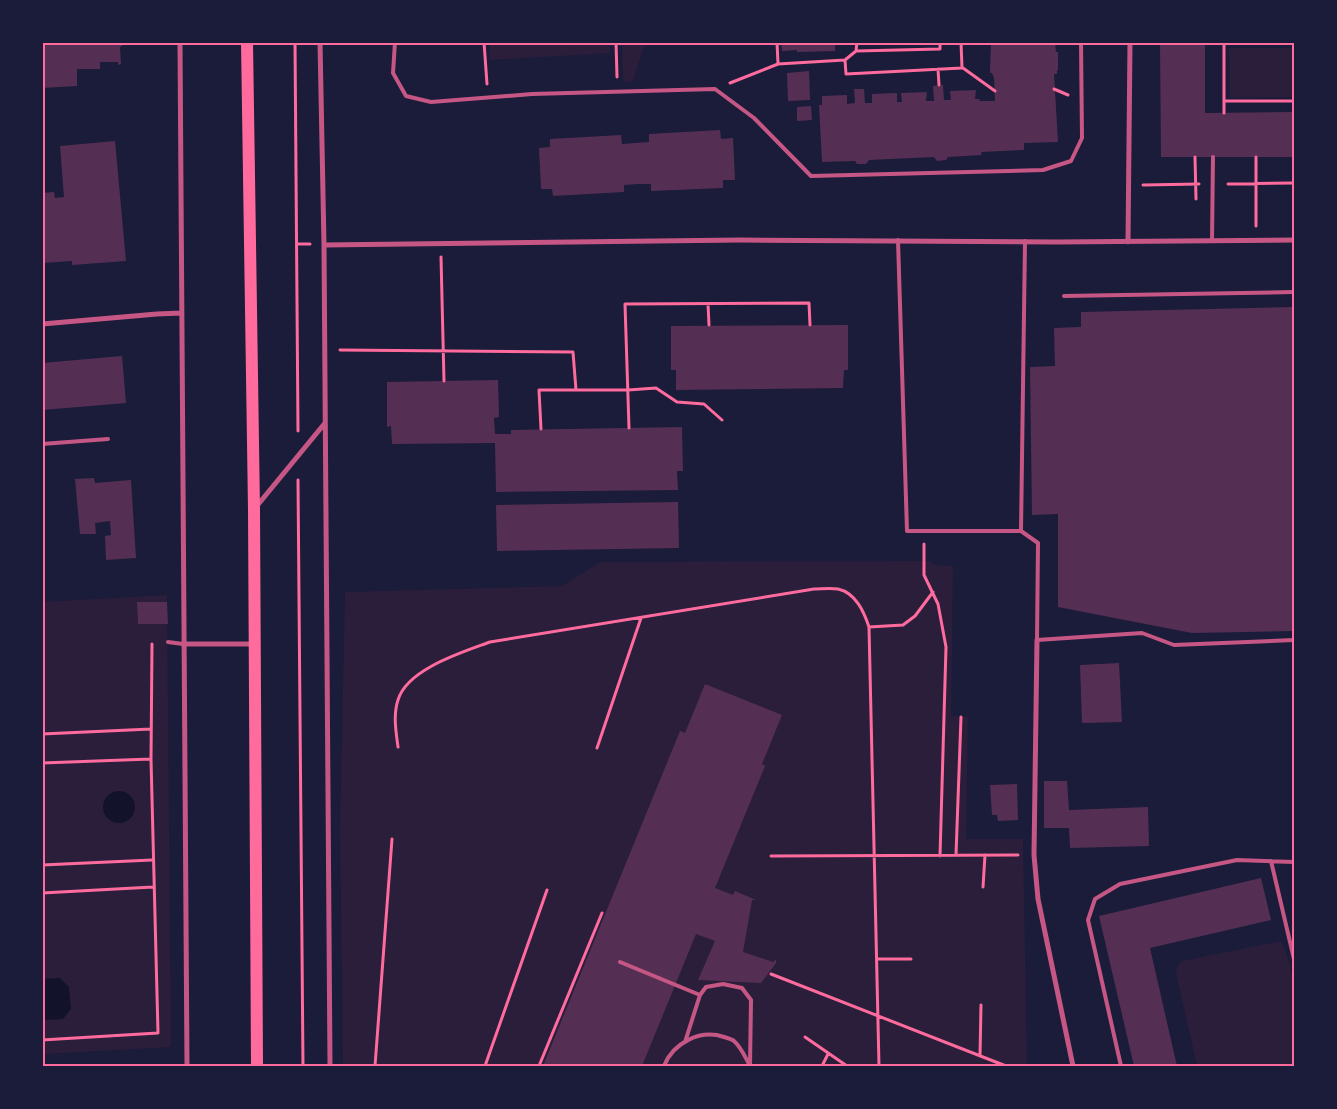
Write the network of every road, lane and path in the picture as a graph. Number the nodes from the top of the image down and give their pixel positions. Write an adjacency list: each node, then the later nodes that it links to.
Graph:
1 (180, 42): 43 (street)
2 (295, 42): 56 (path)
3 (320, 42): 39 (street)
4 (395, 42): 26 (lane)
5 (484, 42): 26 (path)
6 (616, 42): 25 (path)
7 (777, 42): 19 (path)
8 (856, 42): 17 (path)
9 (902, 42): 16 (path)
10 (940, 42): 16 (path)
11 (962, 42): 20 (path)
12 (1081, 42): 23 (lane)
13 (1130, 42): 37 (street)
14 (1224, 42): 27 (path)
15 (247, 44): 60 (main road)
16 (902, 50): 17 (path)
17 (856, 51): 18 (path)
18 (845, 60): 19 (path); 21 (path)
19 (778, 64): 23 (path)
20 (962, 68): 21 (path); 24 (path)
21 (938, 69): 22 (path)
22 (939, 86)
23 (715, 89): 25 (lane)
24 (995, 90)
25 (618, 91): 26 (lane)
26 (488, 98)
27 (1224, 101): 28 (path); 29 (path)
28 (1294, 101)
29 (1224, 112)
30 (1212, 157): 36 (lane)
31 (1256, 157): 33 (path)
32 (898, 240): 35 (street); 38 (street); 61 (lane)
33 (1256, 240): 34 (street); 36 (street)
34 (1294, 240)
35 (1026, 241): 37 (street); 62 (lane)
36 (1212, 241): 37 (street)
37 (1128, 242)
38 (440, 243): 39 (street); 48 (path)
39 (324, 245): 47 (street)
40 (1294, 292): 41 (lane)
41 (1064, 296)
42 (708, 304): 45 (path); 46 (path); 51 (path)
43 (181, 313): 44 (street); 70 (street)
44 (42, 324)
45 (710, 325)
46 (810, 325)
47 (324, 350): 48 (path); 53 (street)
48 (442, 351): 49 (path); 50 (path)
49 (444, 381)
50 (576, 390): 51 (path); 55 (path)
51 (628, 390): 52 (path); 54 (path)
52 (722, 420)
53 (325, 423): 60 (street); 111 (street)
54 (629, 428)
55 (541, 429)
56 (298, 437)
57 (108, 439): 58 (lane)
58 (42, 444)
59 (298, 473): 110 (path)
60 (254, 510): 71 (main road)
61 (924, 531): 62 (lane); 63 (path)
62 (1022, 531): 67 (lane)
63 (933, 592): 65 (path); 85 (path)
64 (641, 618): 65 (path); 75 (path); 76 (path)
65 (869, 627): 84 (path)
66 (152, 637): 73 (path)
67 (1037, 640): 68 (lane); 82 (street)
68 (1294, 640)
69 (168, 642): 70 (lane)
70 (183, 644): 71 (street); 108 (street)
71 (254, 644): 109 (main road)
72 (961, 716): 80 (path)
73 (151, 730): 74 (path); 77 (path)
74 (42, 734)
75 (398, 747)
76 (597, 748)
77 (151, 759): 78 (path); 86 (path)
78 (42, 763)
79 (392, 839): 112 (path)
80 (956, 855): 81 (path); 85 (path)
81 (985, 855): 82 (path); 91 (path)
82 (1034, 855): 121 (street)
83 (771, 856): 84 (path)
84 (875, 856): 85 (path); 95 (path)
85 (940, 856)
86 (152, 860): 89 (path); 90 (path)
87 (1271, 861): 88 (lane); 97 (lane); 122 (lane)
88 (1294, 862)
89 (42, 865)
90 (154, 887): 93 (path); 104 (path)
91 (983, 887)
92 (547, 890): 113 (path)
93 (42, 893)
94 (602, 912): 114 (path)
95 (876, 959): 96 (path); 102 (path)
96 (910, 959)
97 (1294, 959)
98 (620, 962): 100 (lane)
99 (771, 974): 102 (path)
100 (700, 995): 105 (lane); 116 (lane)
101 (980, 1005): 107 (path)
102 (878, 1016): 107 (path); 119 (path)
103 (804, 1037): 106 (path)
104 (42, 1040)
105 (684, 1042): 115 (lane); 116 (lane)
106 (828, 1053): 117 (path); 118 (path)
107 (980, 1056): 120 (path)
108 (186, 1066)
109 (257, 1066)
110 (303, 1066)
111 (330, 1066)
112 (375, 1066)
113 (485, 1066)
114 (539, 1066)
115 (664, 1066)
116 (750, 1066)
117 (822, 1066)
118 (847, 1066)
119 (879, 1066)
120 (1006, 1066)
121 (1074, 1066)
122 (1121, 1066)

